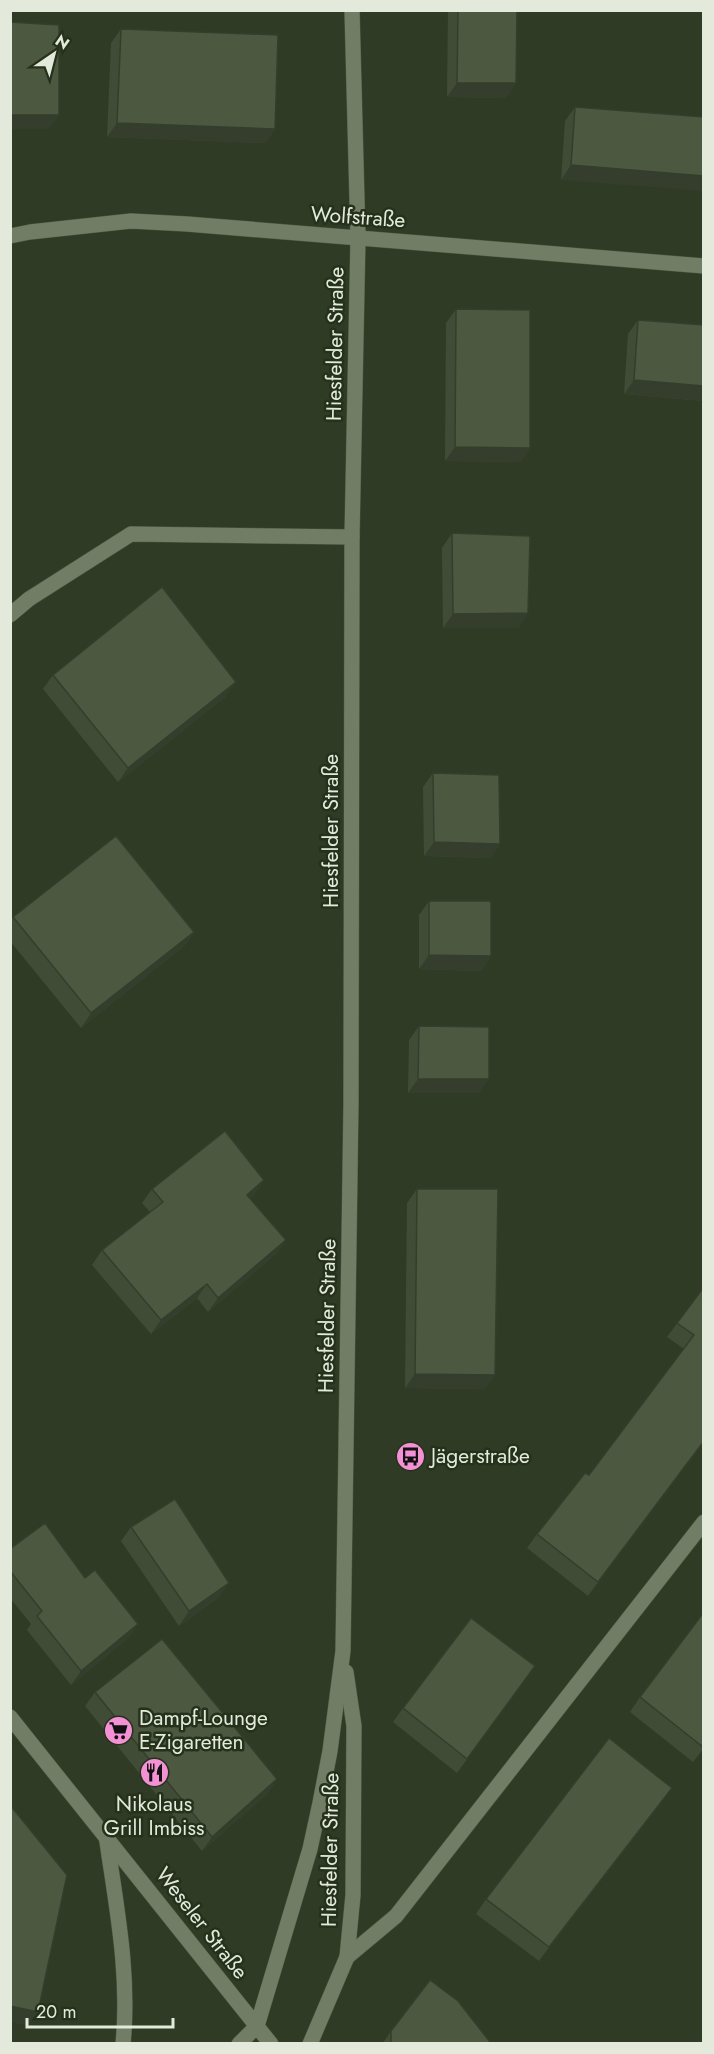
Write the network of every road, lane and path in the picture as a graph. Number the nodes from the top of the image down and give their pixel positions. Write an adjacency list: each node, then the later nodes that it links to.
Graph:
1 (352, 10): 3 (street, Hiesfelder Straße)
2 (10, 237): 3 (street, Wolfstraße)
3 (358, 238): 4 (street, Wolfstraße); 5 (street, Hiesfelder Straße)
4 (704, 266)
5 (352, 537): 6 (street); 8 (street, Hiesfelder Straße)
6 (10, 615)
7 (704, 1522): 11 (street)
8 (343, 1651): 11 (street, Hiesfelder Straße); 12 (street, Hiesfelder Straße)
9 (10, 1717): 10 (street, Weseler Straße)
10 (106, 1835): 12 (street, Weseler Straße); 13 (street)
11 (347, 1957): 16 (street, Hiesfelder Straße)
12 (257, 2026): 14 (street); 15 (street, Weseler Straße)
13 (123, 2043)
14 (239, 2043)
15 (271, 2043)
16 (310, 2043)

